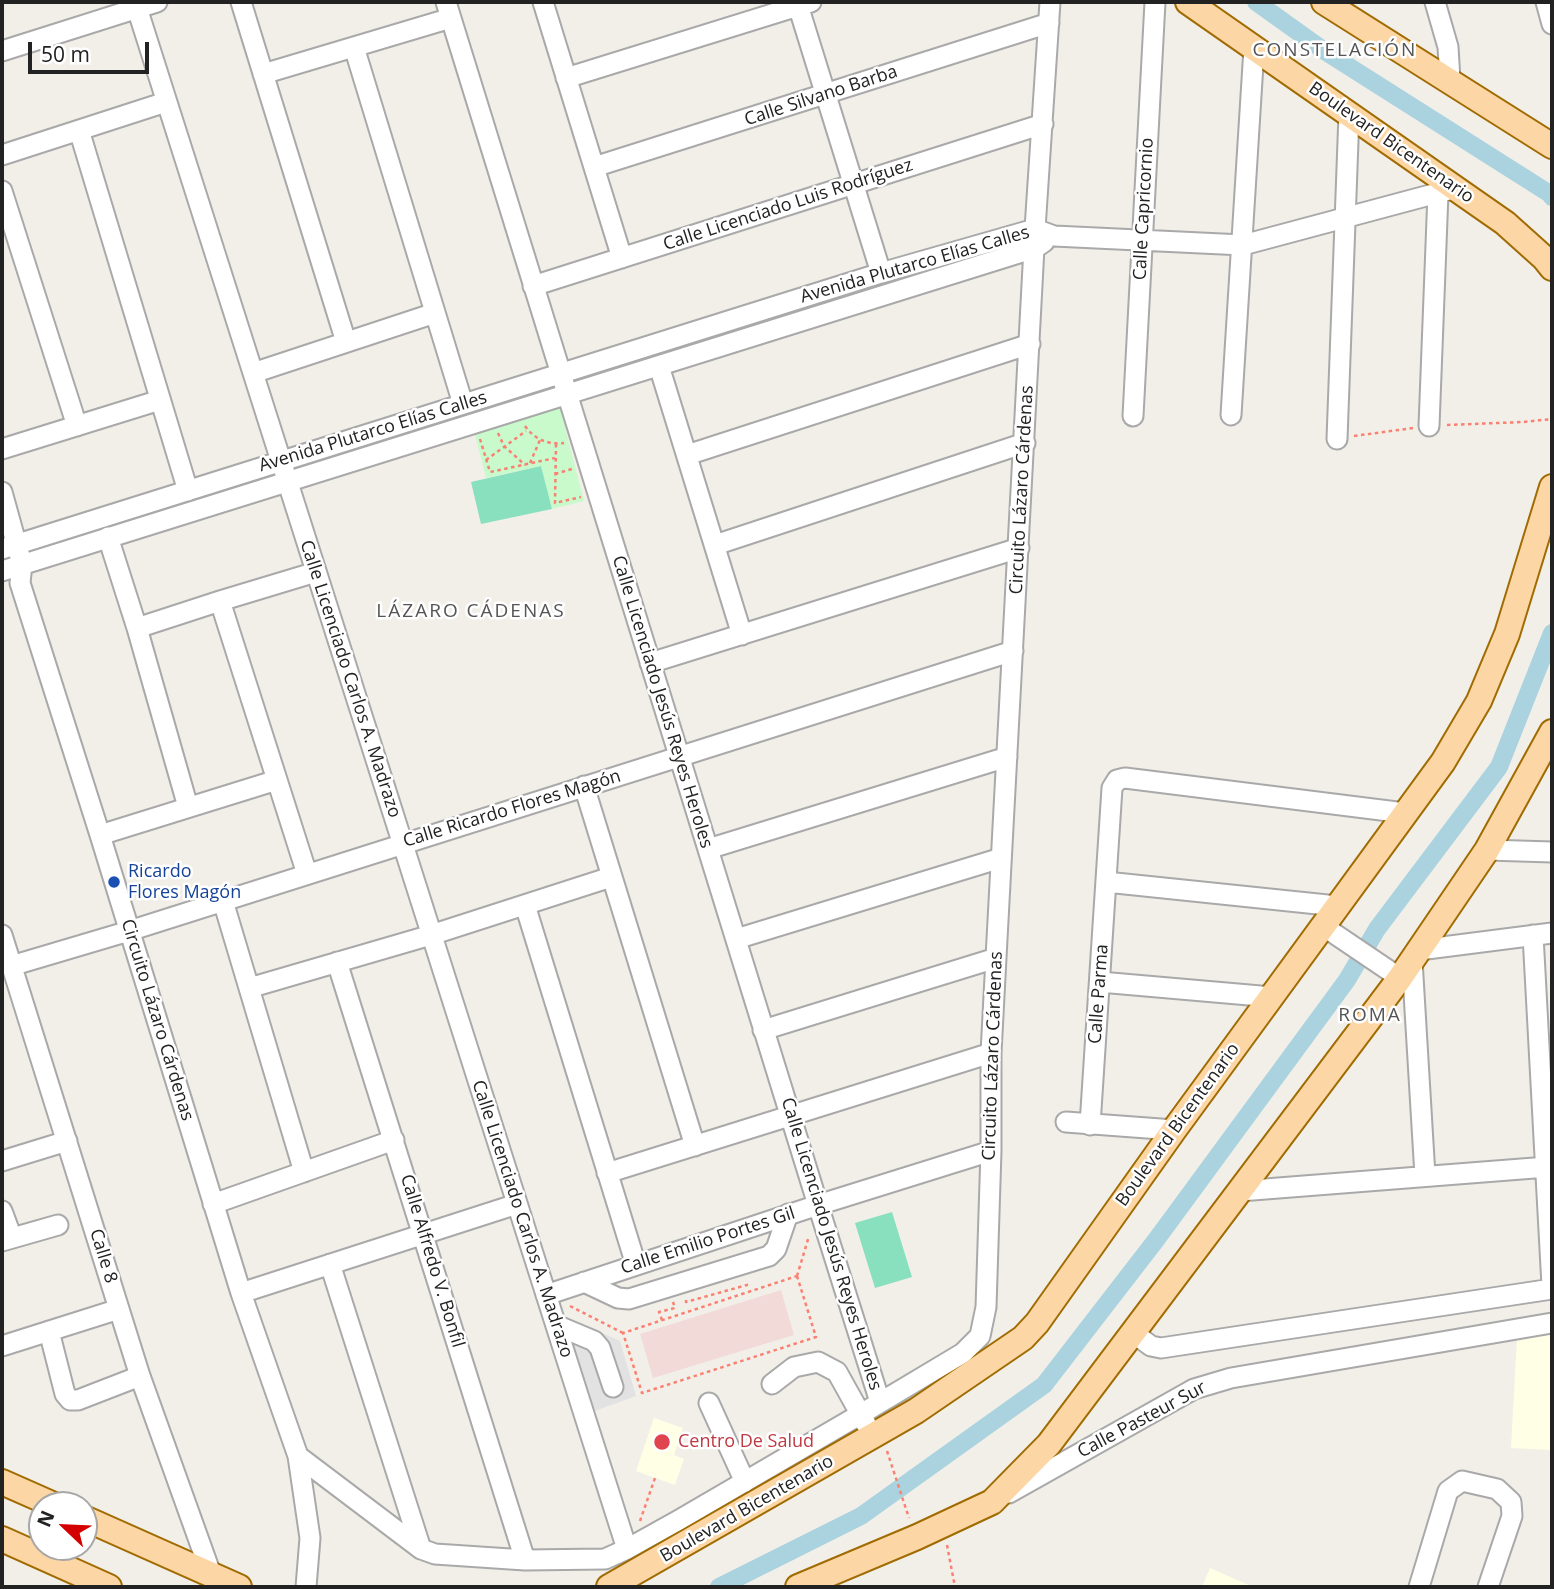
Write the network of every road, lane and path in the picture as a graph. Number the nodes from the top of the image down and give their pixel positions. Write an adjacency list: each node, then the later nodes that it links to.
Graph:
1 (157, 2): 11 (street)
2 (241, 2): 18 (street)
3 (543, 2): 19 (street)
4 (1050, 2): 13 (street, Circuito Lázaro Cárdenas)
5 (1156, 2): 34 (street, Calle Capricornio)
6 (1188, 2): 16 (main road, Boulevard Bicentenario)
7 (1324, 2): 20 (main road)
8 (1435, 2): 20 (street)
9 (1546, 2): 14 (street)
10 (802, 3): 19 (street); 21 (street)
11 (137, 8): 17 (street); 22 (street, Calle Licenciado Carlos A. Madrazo)
12 (448, 10): 15 (street); 39 (street, Calle Licenciado Jesús Reyes Heroles)
13 (1049, 23): 21 (street, Calle Silvano Barba); 24 (street, Circuito Lázaro Cárdenas)
14 (1552, 24)
15 (354, 47): 18 (street); 40 (street)
16 (1254, 48): 23 (main road, Boulevard Bicentenario); 35 (street)
17 (2, 51)
18 (263, 74): 41 (street)
19 (566, 78): 28 (street)
20 (1450, 80): 26 (main road)
21 (826, 94): 28 (street, Calle Silvano Barba); 29 (street)
22 (166, 102): 25 (street); 44 (street, Calle Licenciado Carlos A. Madrazo)
23 (1349, 114): 31 (main road, Boulevard Bicentenario); 32 (street)
24 (1043, 124): 29 (street, Calle Licenciado Luis Rodríguez); 33 (street, Circuito Lázaro Cárdenas)
25 (79, 130): 27 (street); 47 (street)
26 (1552, 146)
27 (2, 155)
28 (594, 167): 36 (street)
29 (853, 184): 36 (street, Calle Licenciado Luis Rodríguez); 38 (street)
30 (2, 191): 53 (street)
31 (1447, 191): 32 (street); 37 (main road, Boulevard Bicentenario); 54 (street)
32 (1346, 217): 35 (street); 56 (street)
33 (1041, 238): 34 (street); 38 (street, Avenida Plutarco Elías Calles); 42 (street, Circuito Lázaro Cárdenas); 43 (street, Avenida Plutarco Elías Calles)
34 (1142, 240): 35 (street); 51 (street, Calle Capricornio)
35 (1242, 244): 50 (street)
36 (622, 258): 39 (street, Calle Licenciado Luis Rodríguez)
37 (1552, 268)
38 (881, 273): 45 (street, Avenida Plutarco Elías Calles)
39 (533, 286): 45 (street, Calle Licenciado Jesús Reyes Heroles)
40 (435, 313): 41 (street); 48 (street)
41 (346, 342): 44 (street)
42 (1030, 344): 59 (street, Circuito Lázaro Cárdenas); 63 (street)
43 (659, 366): 46 (street, Avenida Plutarco Elías Calles); 63 (street)
44 (253, 373): 66 (street, Calle Licenciado Carlos A. Madrazo)
45 (561, 373): 46 (street, Calle Licenciado Jesús Reyes Heroles); 48 (street, Avenida Plutarco Elías Calles)
46 (567, 395): 49 (street, Avenida Plutarco Elías Calles); 58 (street, Calle Licenciado Jesús Reyes Heroles)
47 (160, 400): 53 (street); 70 (street)
48 (463, 404): 66 (street, Avenida Plutarco Elías Calles)
49 (519, 410): 52 (street, Avenida Plutarco Elías Calles); 55 (path)
50 (1231, 415)
51 (1133, 416)
52 (484, 421): 61 (path); 65 (path); 68 (street, Avenida Plutarco Elías Calles)
53 (77, 426): 62 (street)
54 (1429, 426)
55 (527, 430): 57 (path); 61 (path)
56 (1337, 439)
57 (540, 440): 60 (path); 67 (path)
58 (581, 440): 60 (path); 72 (street, Calle Licenciado Jesús Reyes Heroles)
59 (1025, 443): 74 (street); 75 (street, Circuito Lázaro Cárdenas)
60 (556, 444): 64 (path)
61 (504, 446): 65 (path); 67 (path)
62 (2, 449)
63 (687, 455): 74 (street)
64 (555, 458): 67 (path); 72 (path)
65 (486, 460): 67 (path)
66 (281, 461): 68 (street, Calle Licenciado Carlos A. Madrazo); 70 (street, Avenida Plutarco Elías Calles)
67 (527, 464)
68 (287, 482): 73 (street, Avenida Plutarco Elías Calles); 77 (street, Calle Licenciado Carlos A. Madrazo)
69 (1552, 487): 89 (main road, Boulevard Bicentenario)
70 (188, 491): 76 (street, Avenida Plutarco Elías Calles)
71 (2, 492): 76 (street, Circuito Lázaro Cárdenas)
72 (597, 493): 82 (street, Calle Licenciado Jesús Reyes Heroles)
73 (108, 537): 76 (street, Avenida Plutarco Elías Calles); 79 (street)
74 (715, 545): 80 (street)
75 (1019, 548): 80 (street); 81 (street, Circuito Lázaro Cárdenas)
76 (10, 563): 90 (street, Circuito Lázaro Cárdenas)
77 (316, 572): 78 (street); 91 (street, Calle Licenciado Carlos A. Madrazo)
78 (220, 601): 79 (street); 86 (street)
79 (137, 628): 88 (street)
80 (742, 635): 82 (street)
81 (1013, 651): 84 (street, Calle Ricardo Flores Magón); 85 (street, Circuito Lázaro Cárdenas)
82 (650, 663): 84 (street, Calle Licenciado Jesús Reyes Heroles)
83 (1552, 732): 93 (main road)
84 (679, 756): 87 (street, Calle Ricardo Flores Magón); 92 (street, Calle Licenciado Jesús Reyes Heroles)
85 (1007, 757): 92 (street); 95 (street, Circuito Lázaro Cárdenas)
86 (277, 780): 88 (street); 96 (street)
87 (584, 786): 91 (street, Calle Ricardo Flores Magón); 97 (street)
88 (188, 807): 90 (street)
89 (1405, 813): 98 (street, Calle Parma); 101 (main road, Boulevard Bicentenario)
90 (100, 835): 102 (street, Circuito Lázaro Cárdenas)
91 (402, 844): 96 (street, Calle Ricardo Flores Magón); 105 (street, Calle Licenciado Carlos A. Madrazo)
92 (708, 849): 106 (street, Calle Licenciado Jesús Reyes Heroles)
93 (1487, 850): 94 (street); 109 (main road)
94 (1552, 852)
95 (1001, 858): 106 (street); 107 (street, Circuito Lázaro Cárdenas)
96 (307, 874): 99 (street, Calle Ricardo Flores Magón)
97 (611, 877): 100 (street); 122 (street)
98 (1106, 882): 101 (street); 111 (street, Calle Parma)
99 (223, 901): 102 (street, Calle Ricardo Flores Magón); 112 (street)
100 (525, 905): 105 (street); 127 (street)
101 (1331, 916): 109 (street); 113 (main road, Boulevard Bicentenario)
102 (129, 931): 110 (street, Calle Ricardo Flores Magón); 130 (street, Circuito Lázaro Cárdenas)
103 (1543, 934): 109 (street); 125 (street)
104 (2, 935): 110 (street, Calle 8)
105 (431, 935): 108 (street); 131 (street, Calle Licenciado Carlos A. Madrazo)
106 (736, 939): 114 (street, Calle Licenciado Jesús Reyes Heroles)
107 (996, 958): 114 (street); 115 (street, Circuito Lázaro Cárdenas)
108 (337, 962): 112 (street); 120 (street, Calle Alfredo V. Bonfil)
109 (1410, 963): 128 (street); 129 (main road)
110 (9, 974): 121 (street, Calle 8)
111 (1100, 982): 113 (street); 118 (street, Calle Parma)
112 (249, 988): 126 (street)
113 (1272, 997): 119 (main road, Boulevard Bicentenario)
114 (763, 1030): 116 (street, Calle Licenciado Jesús Reyes Heroles)
115 (991, 1054): 116 (street); 123 (street, Circuito Lázaro Cárdenas)
116 (790, 1116): 122 (street); 132 (street, Calle Licenciado Jesús Reyes Heroles)
117 (1066, 1122): 118 (street)
118 (1090, 1125): 119 (street)
119 (1174, 1130): 164 (main road, Boulevard Bicentenario)
120 (394, 1140): 126 (street); 137 (street, Calle Alfredo V. Bonfil)
121 (67, 1141): 124 (street); 149 (street, Calle 8)
122 (695, 1146): 127 (street)
123 (991, 1150): 132 (street, Calle Emilio Portes Gil); 162 (street, Circuito Lázaro Cárdenas)
124 (2, 1161)
125 (1547, 1167): 128 (street); 144 (street)
126 (304, 1172): 130 (street)
127 (607, 1173): 140 (street)
128 (1425, 1176): 129 (street)
129 (1241, 1191): 155 (main road)
130 (213, 1204): 145 (street, Circuito Lázaro Cárdenas)
131 (517, 1205): 137 (street); 146 (street, Calle Licenciado Carlos A. Madrazo)
132 (818, 1205): 134 (street, Calle Emilio Portes Gil); 162 (street, Calle Licenciado Jesús Reyes Heroles)
133 (2, 1211): 138 (street)
134 (788, 1214): 140 (street, Calle Emilio Portes Gil); 142 (street)
135 (58, 1225): 138 (street)
136 (811, 1231): 141 (path)
137 (423, 1234): 139 (street); 180 (street, Calle Alfredo V. Bonfil)
138 (7, 1239)
139 (330, 1264): 145 (street); 177 (street)
140 (636, 1265): 142 (street, Calle Emilio Portes Gil)
141 (797, 1276): 147 (path); 156 (path)
142 (584, 1282): 146 (street, Calle Emilio Portes Gil)
143 (747, 1285): 147 (path)
144 (1552, 1288): 155 (street)
145 (241, 1293): 165 (street, Circuito Lázaro Cárdenas)
146 (546, 1295): 153 (street, Calle Licenciado Carlos A. Madrazo)
147 (736, 1296): 151 (path)
148 (675, 1308): 151 (path)
149 (119, 1309): 154 (street); 158 (street, Calle 8)
150 (577, 1310): 156 (path)
151 (662, 1320): 156 (path)
152 (1552, 1323): 171 (street, Calle Pasteur Sur)
153 (556, 1325): 160 (street); 178 (street, Calle Licenciado Carlos A. Madrazo)
154 (49, 1331): 157 (street); 158 (street)
155 (1132, 1332): 171 (main road)
156 (623, 1333)
157 (2, 1346)
158 (140, 1376): 181 (street, Calle 8)
159 (772, 1384): 163 (street)
160 (613, 1387)
161 (709, 1402): 169 (street)
162 (880, 1402): 163 (street, Circuito Lázaro Cárdenas)
163 (861, 1414): 164 (street); 169 (street, Circuito Lázaro Cárdenas)
164 (872, 1437): 182 (main road, Boulevard Bicentenario)
165 (298, 1456): 177 (street, Circuito Lázaro Cárdenas); 185 (street, Circuito Lázaro Cárdenas)
166 (891, 1465): 172 (path)
167 (656, 1478): 178 (path)
168 (2, 1482): 170 (main road)
169 (745, 1482): 173 (street, Circuito Lázaro Cárdenas)
170 (28, 1494)
171 (992, 1502): 175 (main road, Calle Pasteur Sur)
172 (905, 1507)
173 (679, 1520): 178 (street, Circuito Lázaro Cárdenas); 182 (street)
174 (98, 1524): 181 (main road)
175 (943, 1525): 187 (main road, Calle Pasteur Sur); 188 (path)
176 (2, 1539): 183 (main road)
177 (421, 1549): 180 (street, Circuito Lázaro Cárdenas)
178 (627, 1549): 179 (street, Circuito Lázaro Cárdenas)
179 (596, 1559): 180 (street, Circuito Lázaro Cárdenas); 186 (street)
180 (525, 1560)
181 (211, 1574): 184 (main road)
182 (632, 1574): 186 (main road, Boulevard Bicentenario)
183 (109, 1587)
184 (239, 1587)
185 (306, 1587)
186 (608, 1587)
187 (798, 1587)
188 (955, 1587)
189 (1419, 1587): 190 (street)
190 (1488, 1587)

